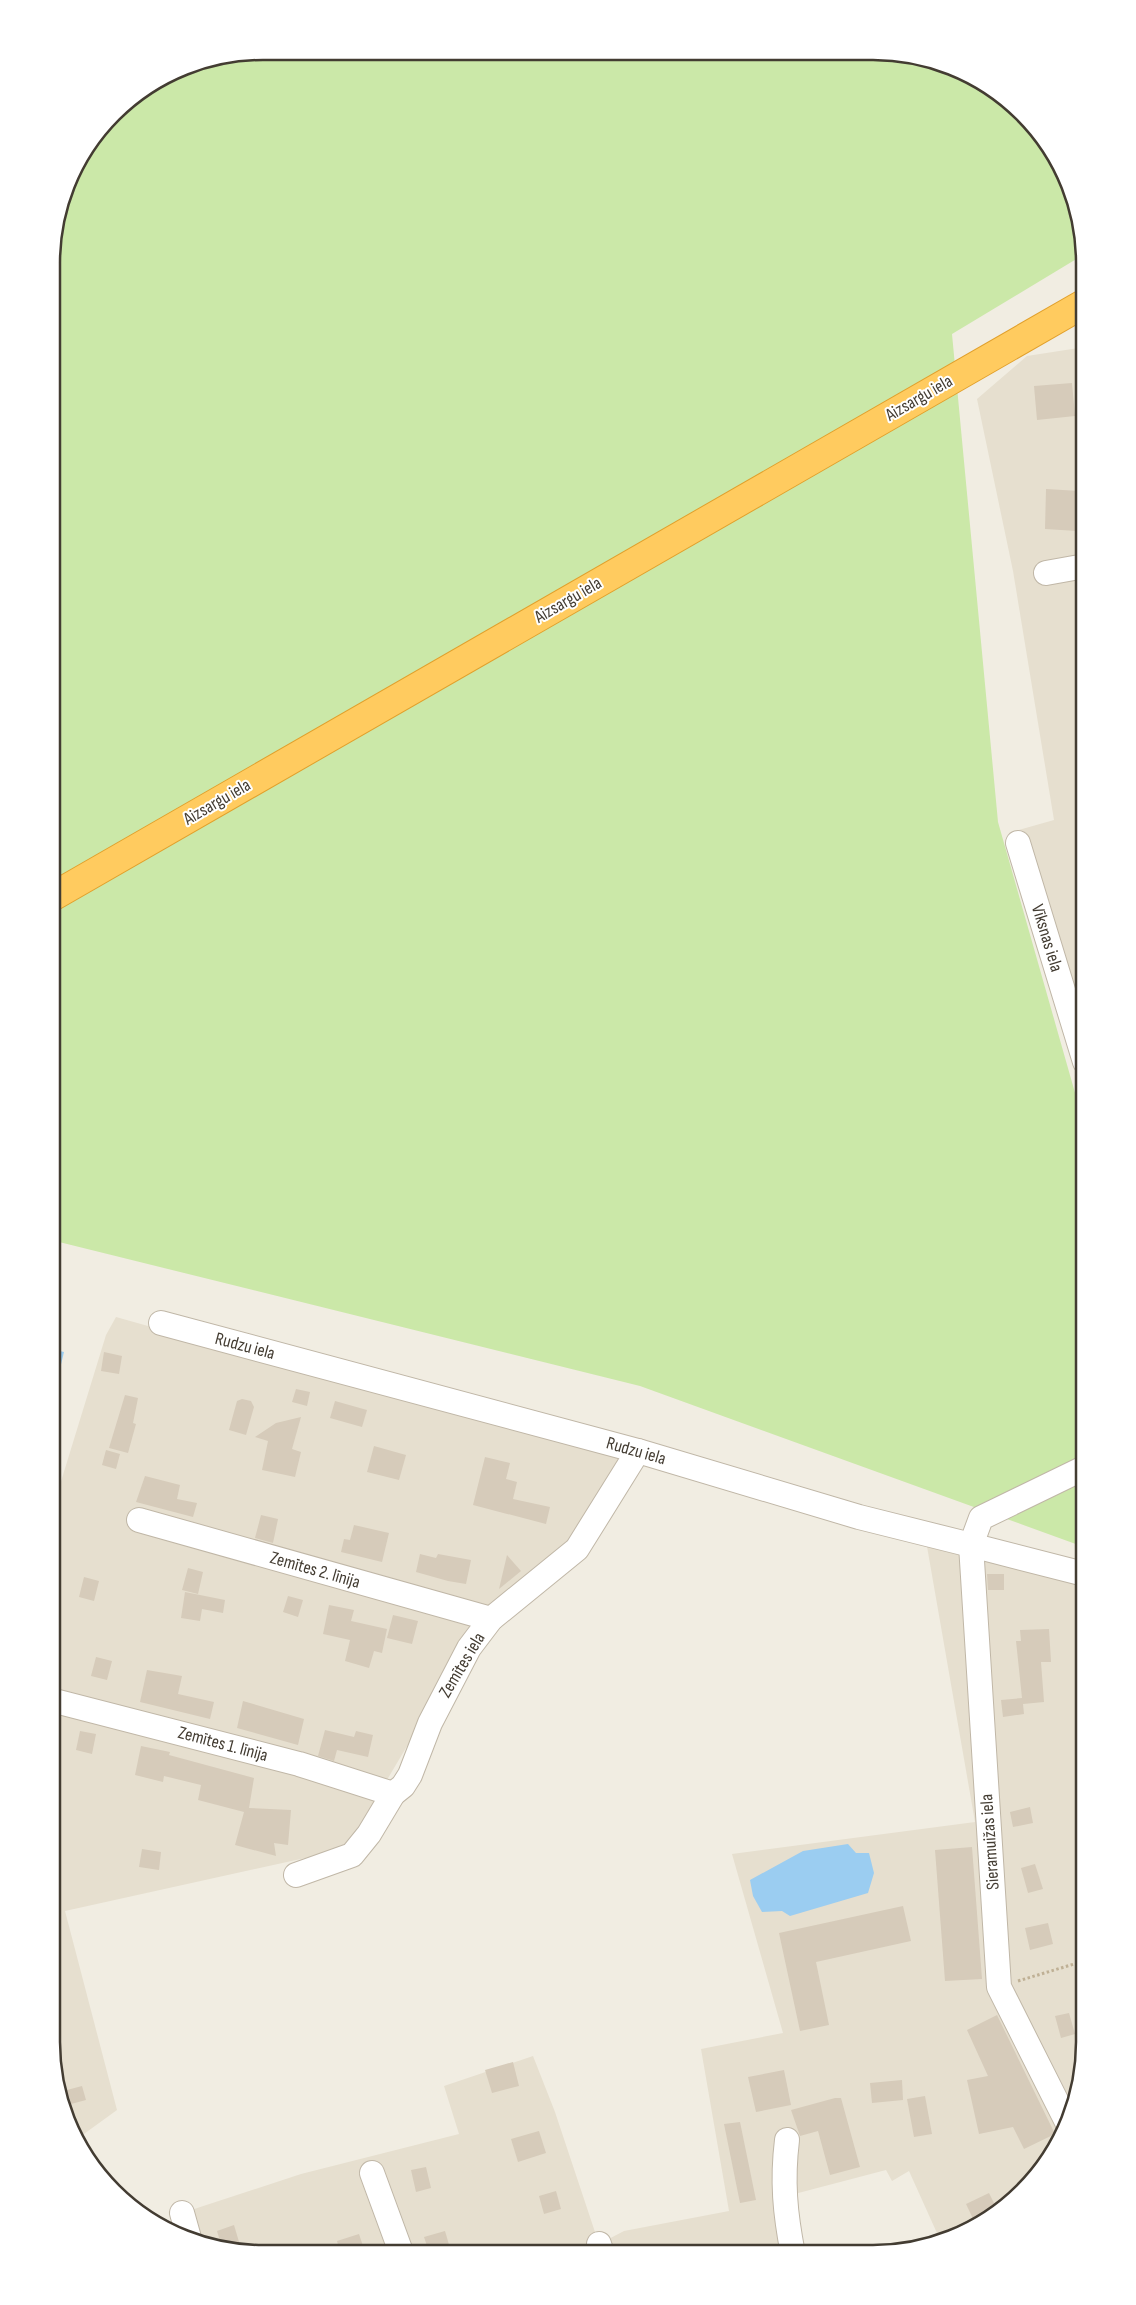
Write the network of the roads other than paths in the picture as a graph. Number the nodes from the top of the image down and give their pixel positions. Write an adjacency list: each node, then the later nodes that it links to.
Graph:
1 (1076, 308): 5 (highway, Aizsargu iela)
2 (1076, 567): 3 (street)
3 (1046, 572)
4 (1018, 843): 6 (street, Vīksnas iela)
5 (60, 892)
6 (1076, 1035)
7 (161, 1323): 8 (street, Rudzu iela)
8 (638, 1451): 11 (street, Rudzu iela); 13 (street, Zemītes iela)
9 (1076, 1472): 11 (street)
10 (139, 1520): 13 (street, Zemītes 2. līnija)
11 (971, 1545): 12 (street, Rudzu iela); 17 (street, Sieramuižas iela)
12 (1076, 1572)
13 (492, 1620): 15 (street, Zemītes iela)
14 (60, 1702): 15 (street, Zemītes 1. līnija)
15 (393, 1794): 16 (street, Zemītes iela)
16 (296, 1875)
17 (1063, 2114)
18 (787, 2140): 23 (street)
19 (372, 2173): 22 (street)
20 (182, 2213): 21 (street)
21 (186, 2230)
22 (398, 2245)
23 (791, 2245)

